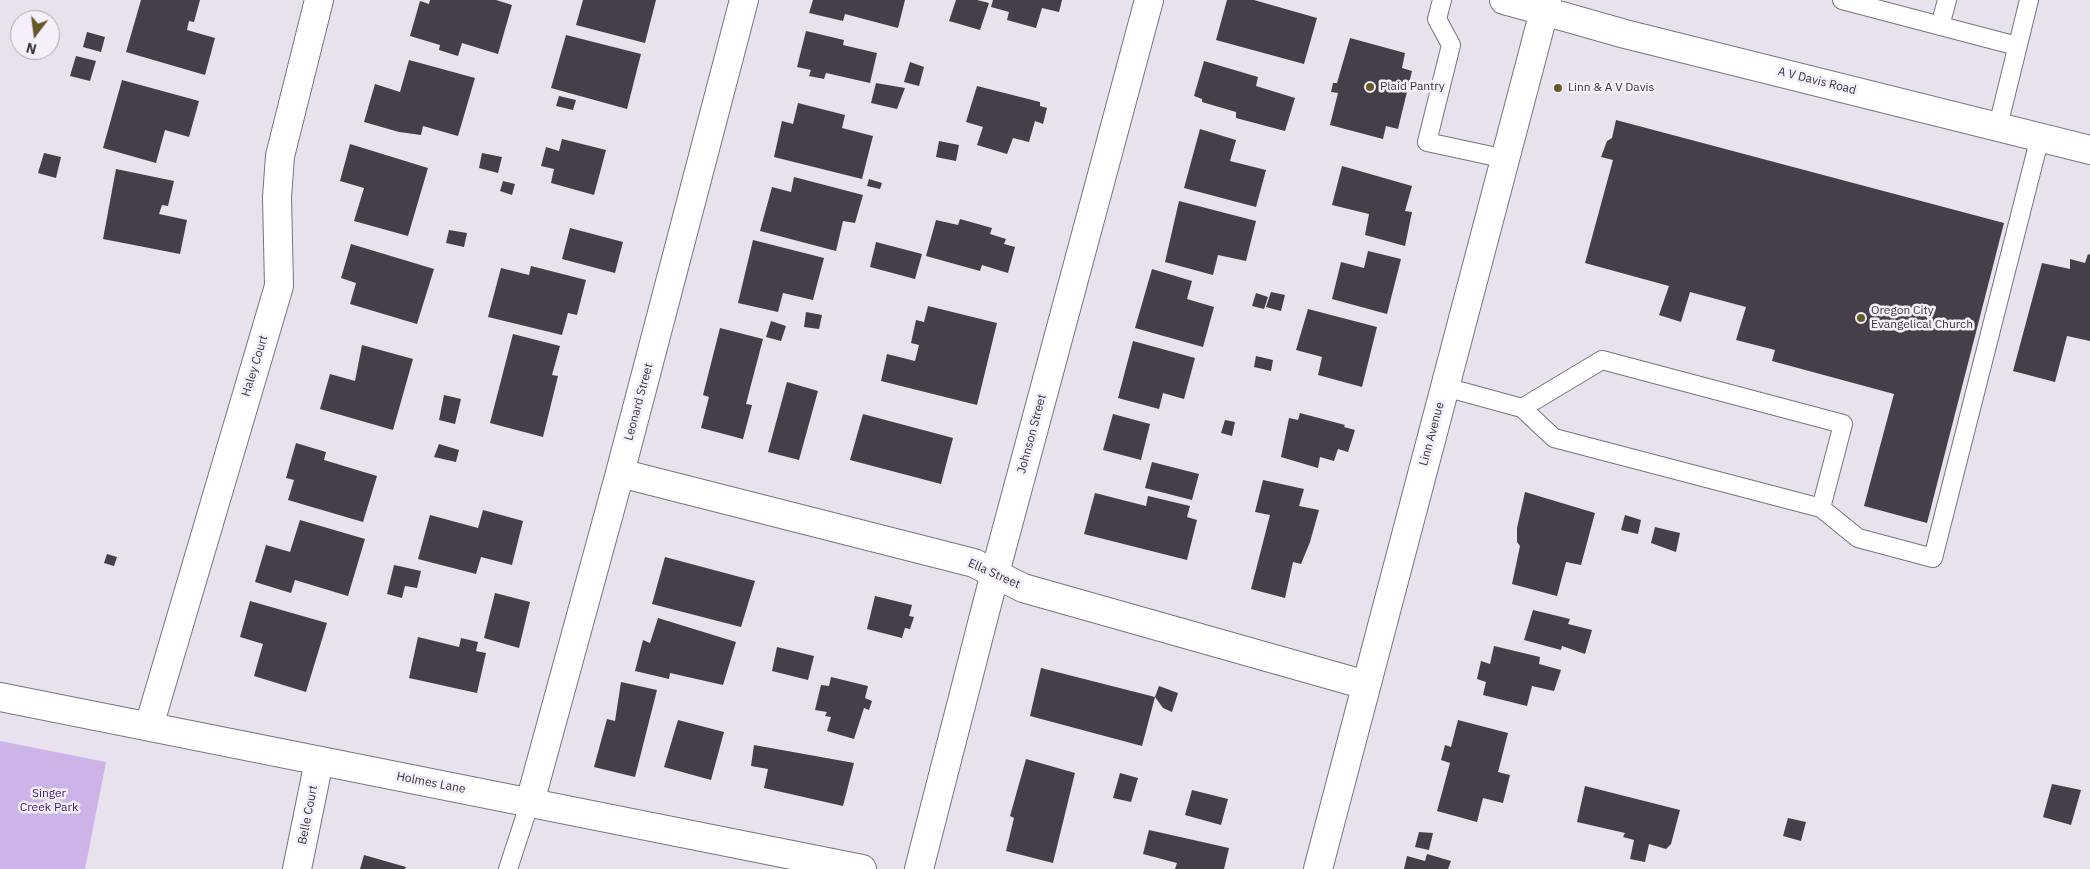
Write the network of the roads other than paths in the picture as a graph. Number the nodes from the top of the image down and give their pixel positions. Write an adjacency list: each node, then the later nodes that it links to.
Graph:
1 (319, 0): 23 (street, Haley Court)
2 (744, 0): 18 (street, Leonard Street)
3 (1149, 0): 20 (street, Johnson Street)
4 (1442, 0): 15 (lane)
5 (1504, 0): 9 (street, A V Davis Road)
6 (1947, 0): 10 (lane)
7 (2029, 0): 11 (lane)
8 (1849, 1): 10 (lane)
9 (1546, 6): 12 (street, A V Davis Road); 15 (street, Linn Avenue)
10 (1940, 26): 11 (lane)
11 (2017, 46): 12 (lane)
12 (1998, 126): 13 (street, A V Davis Road)
13 (2040, 137): 14 (street, A V Davis Road); 19 (lane)
14 (2090, 150)
15 (1506, 159): 16 (street, Linn Avenue)
16 (1445, 387): 17 (lane); 21 (street, Linn Avenue)
17 (1522, 408): 19 (lane); 19 (lane)
18 (620, 473): 20 (street, Ella Street); 25 (street, Leonard Street)
19 (1821, 508)
20 (995, 574): 21 (street, Ella Street); 29 (street, Johnson Street)
21 (1366, 685): 30 (street, Linn Avenue)
22 (0, 697): 23 (street, Holmes Lane)
23 (148, 726): 24 (street, Holmes Lane)
24 (319, 761): 25 (street, Holmes Lane); 26 (street, Belle Court)
25 (530, 802): 27 (lane); 28 (street, Holmes Lane)
26 (297, 869)
27 (508, 869)
28 (862, 869)
29 (919, 869)
30 (1318, 869)

